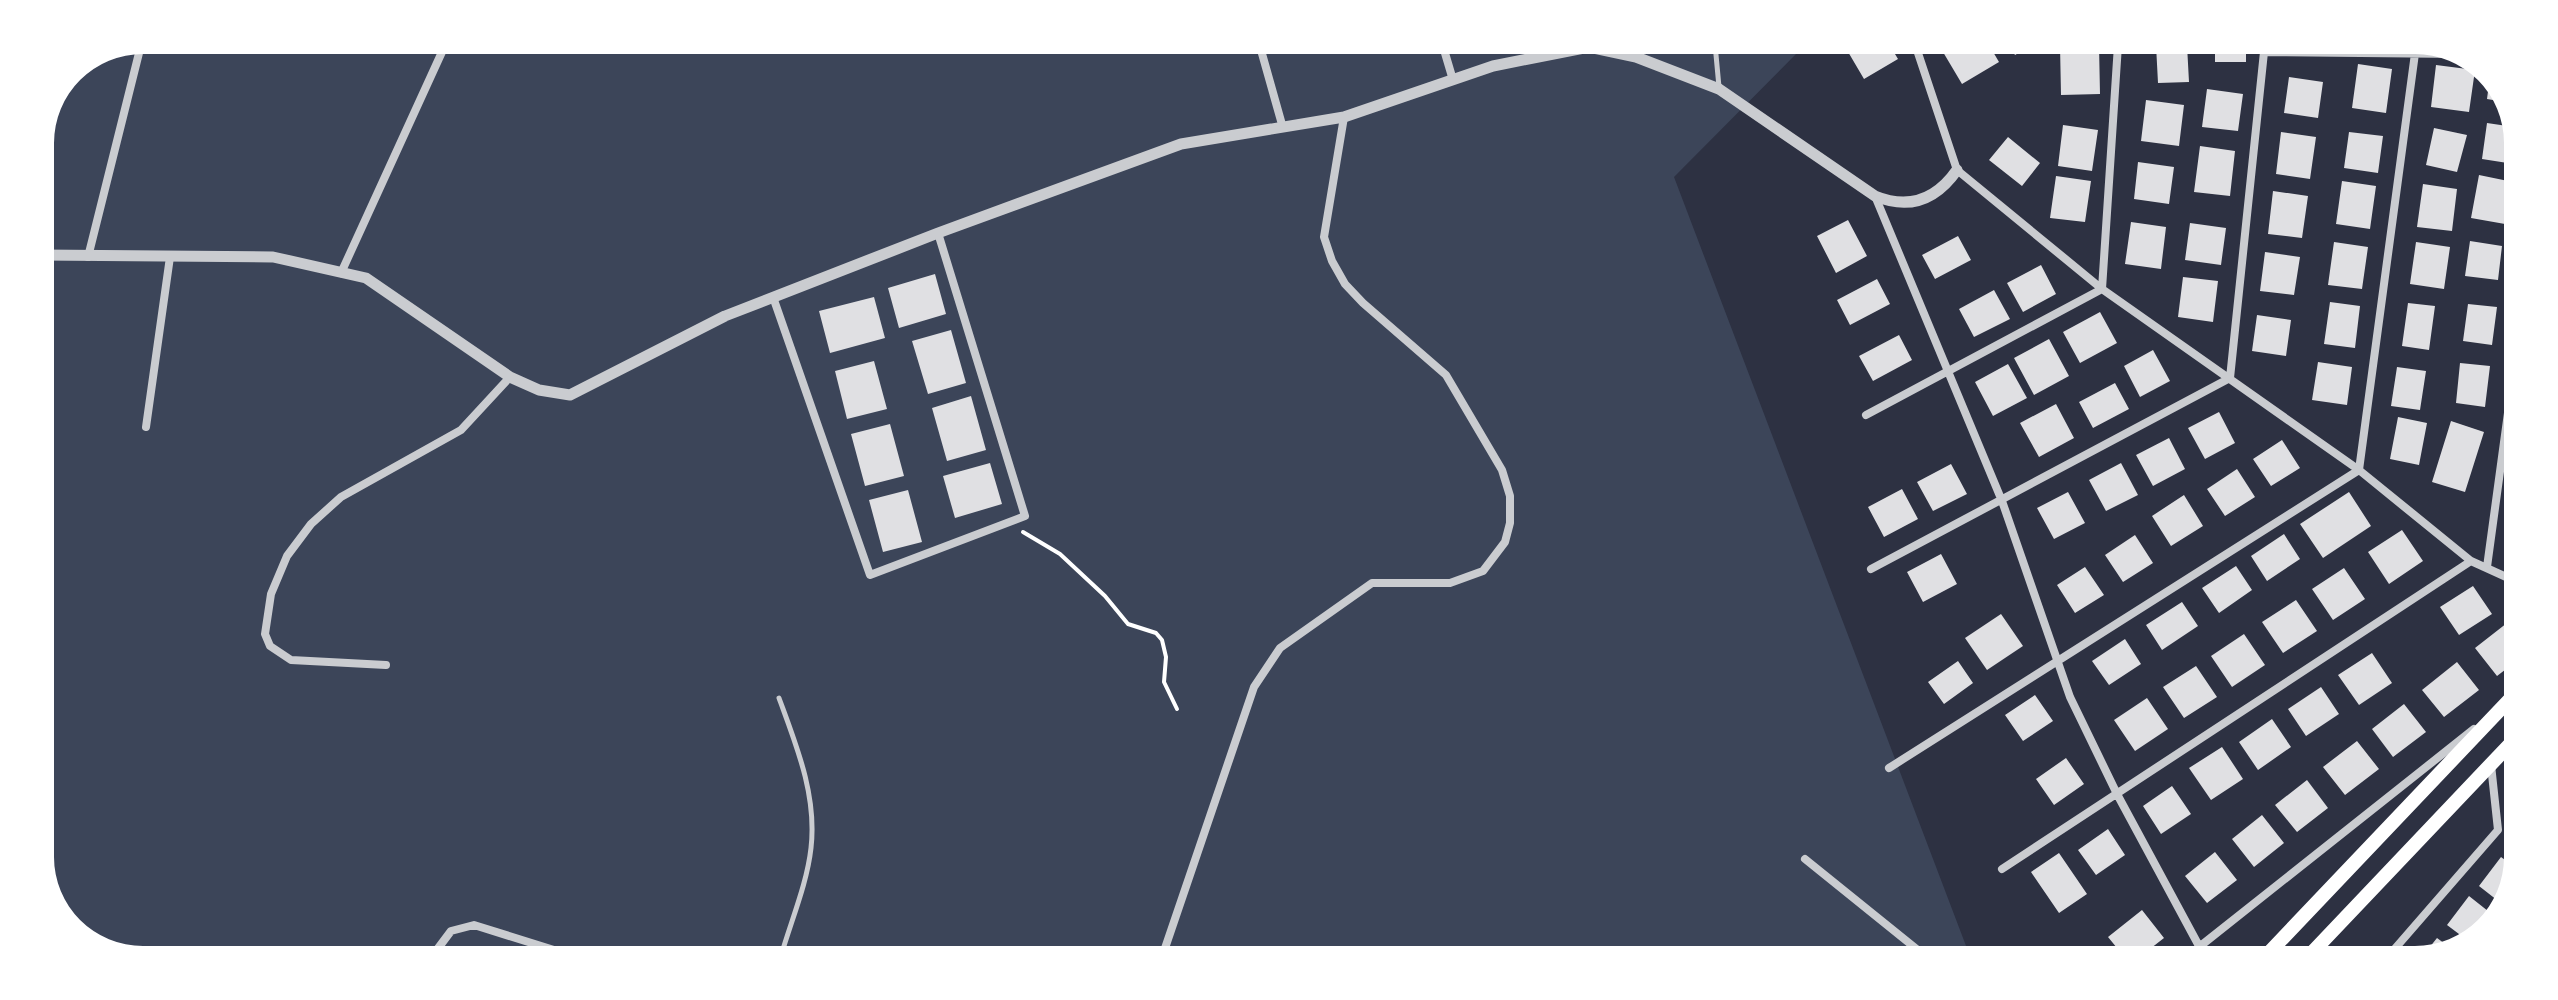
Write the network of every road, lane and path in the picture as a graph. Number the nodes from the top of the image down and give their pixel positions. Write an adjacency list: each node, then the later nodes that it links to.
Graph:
1 (441, 54): 22 (street)
2 (1262, 54): 15 (street)
3 (1445, 54): 12 (street)
4 (1548, 54): 12 (street)
5 (1624, 54): 13 (street)
6 (1716, 54): 13 (lane)
7 (1920, 54): 16 (street)
8 (2117, 54): 23 (street)
9 (2263, 54): 27 (street)
10 (2415, 54): 31 (street)
11 (139, 55): 21 (street)
12 (1453, 80): 14 (street)
13 (1719, 89): 17 (street)
14 (1344, 117): 15 (street); 53 (street)
15 (1283, 128): 18 (street)
16 (1957, 170): 17 (street); 23 (street)
17 (1875, 196): 25 (street)
18 (938, 233): 24 (street); 33 (street)
19 (54, 256): 21 (street)
20 (170, 257): 21 (street); 22 (street); 29 (street)
21 (88, 258)
22 (341, 273): 26 (street)
23 (2102, 289): 25 (street); 27 (street)
24 (773, 297): 26 (street); 33 (street)
25 (1948, 374): 28 (street); 32 (street)
26 (510, 377): 39 (street)
27 (2230, 378): 31 (street); 32 (street)
28 (1866, 415)
29 (146, 427)
30 (2504, 442): 35 (street)
31 (2359, 470): 34 (street); 38 (street)
32 (2002, 501): 36 (street); 38 (street)
33 (1007, 523): 43 (path)
34 (2471, 561): 35 (street); 47 (street)
35 (2487, 567): 37 (street)
36 (1871, 569)
37 (2504, 576)
38 (2058, 659): 46 (street); 47 (street)
39 (386, 665)
40 (779, 698): 52 (lane)
41 (2504, 704): 56 (street)
42 (2504, 705): 57 (main road)
43 (1177, 709)
44 (2504, 751): 45 (main road)
45 (2491, 765): 58 (main road); 59 (street)
46 (1889, 768)
47 (2117, 794): 49 (street); 55 (street)
48 (1805, 859): 54 (street)
49 (2002, 869)
50 (440, 946): 51 (street)
51 (541, 946)
52 (784, 946)
53 (1166, 946)
54 (1913, 946)
55 (2197, 946)
56 (2201, 946)
57 (2275, 946)
58 (2318, 946)
59 (2397, 946)

